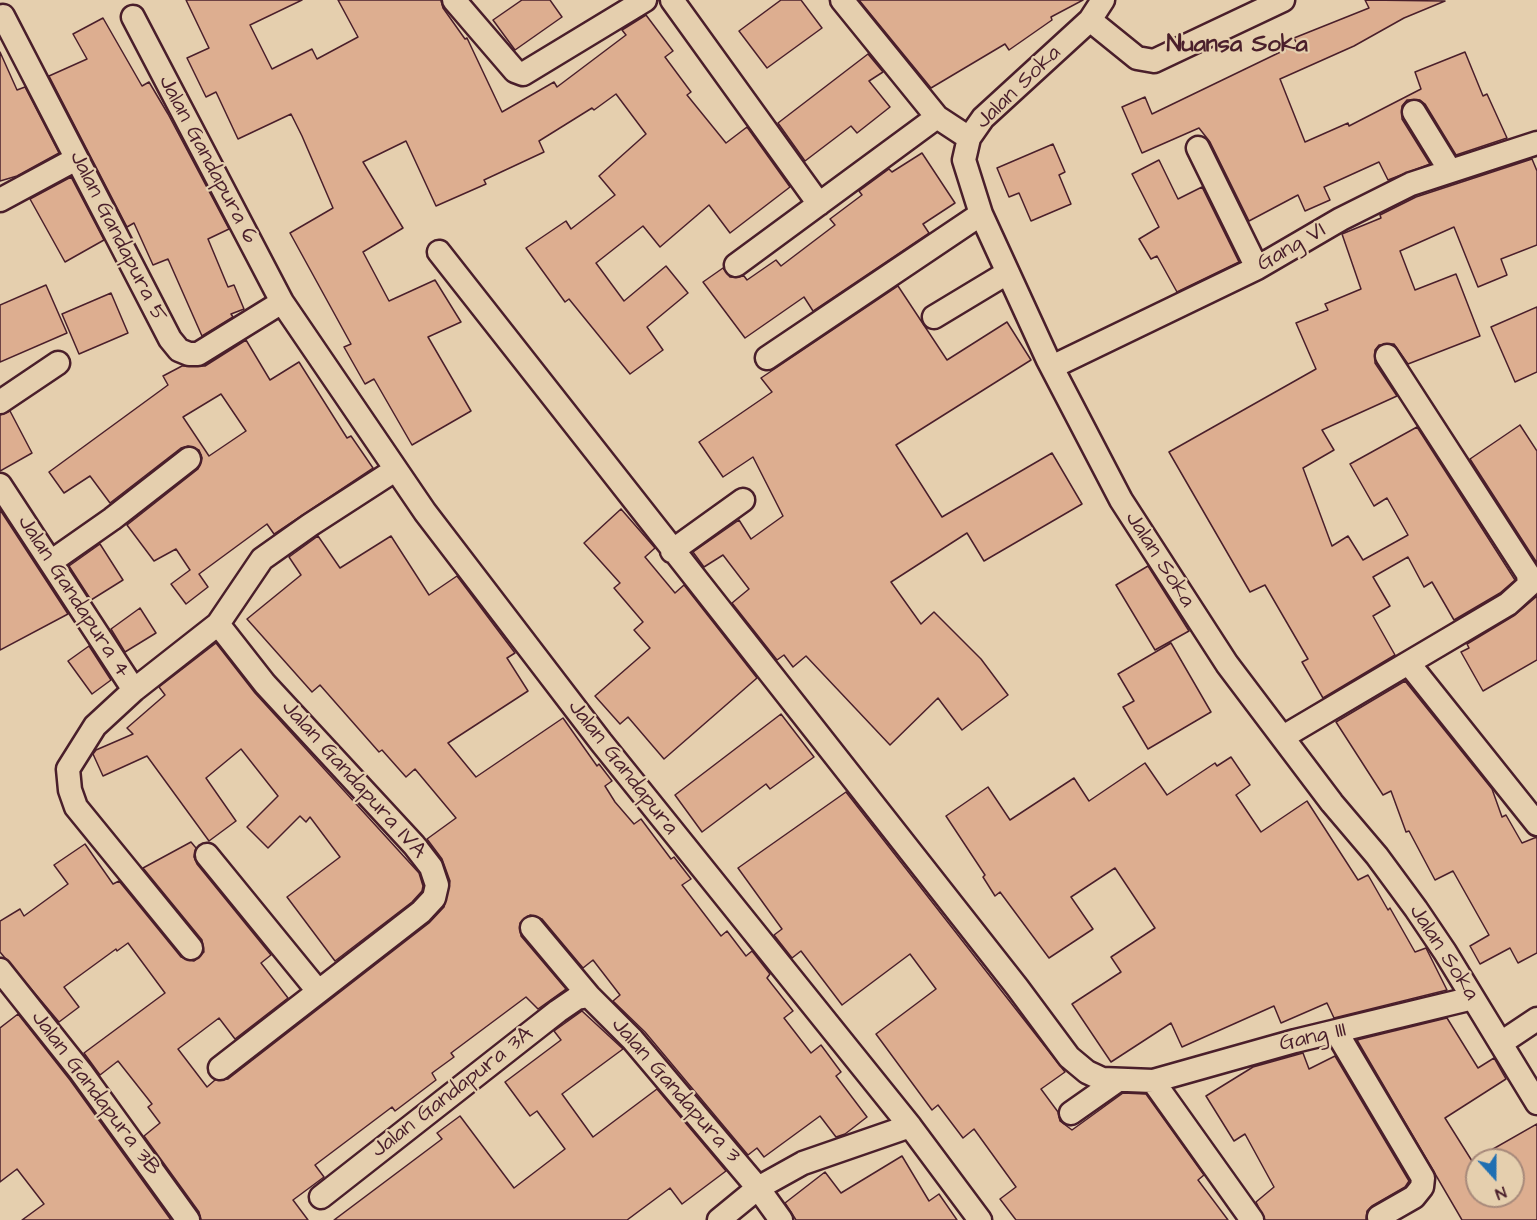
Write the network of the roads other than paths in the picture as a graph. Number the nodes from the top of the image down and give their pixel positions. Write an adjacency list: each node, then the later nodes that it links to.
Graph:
1 (454, 0): 2 (street)
2 (645, 0)
3 (672, 0): 18 (street)
4 (842, 0): 11 (street)
5 (1103, 0): 9 (street, Jalan Soka)
6 (1283, 0): 9 (street)
7 (3, 16): 15 (street, Jalan Gandapura 5)
8 (133, 17): 24 (street, Jalan Gandapura 6)
9 (1090, 21): 12 (street, Jalan Soka)
10 (1414, 112): 16 (street)
11 (937, 117): 12 (street); 18 (street)
12 (969, 138): 19 (street, Jalan Soka)
13 (1537, 143): 16 (street, Gang VI)
14 (1198, 148): 22 (street)
15 (76, 159): 17 (street); 24 (street, Jalan Gandapura 5)
16 (1449, 169): 22 (street, Gang VI)
17 (0, 200)
18 (819, 204): 21 (street)
19 (981, 214): 23 (street, Jalan Soka); 27 (street)
20 (439, 252): 35 (street, Gang III)
21 (736, 265)
22 (1257, 268): 29 (street, Gang VI)
23 (1007, 273): 25 (street); 29 (street, Jalan Soka)
24 (282, 302): 32 (street, Jalan Gandapura)
25 (934, 317)
26 (1387, 356): 38 (street)
27 (767, 358)
28 (58, 363): 30 (street)
29 (1052, 367): 40 (street, Jalan Soka)
30 (0, 402)
31 (189, 459): 36 (street)
32 (395, 470): 37 (street, Jalan Gandapura 4); 57 (street, Jalan Gandapura)
33 (1, 490): 36 (street, Jalan Gandapura 4)
34 (743, 500): 35 (street)
35 (672, 550): 53 (street, Gang III)
36 (52, 561): 39 (street, Jalan Gandapura 4)
37 (218, 624): 39 (street, Jalan Gandapura 4); 46 (street, Jalan Gandapura IVA)
38 (1410, 665): 40 (street); 41 (street)
39 (134, 690): 44 (street)
40 (1283, 737): 48 (street, Jalan Soka)
41 (1537, 824)
42 (207, 855): 46 (street)
43 (532, 928): 47 (street, Jalan Gandapura 3)
44 (191, 948)
45 (0, 970): 61 (street, Jalan Gandapura 3B)
46 (318, 991): 52 (street, Jalan Gandapura IVA)
47 (589, 996): 58 (street, Jalan Gandapura 3); 59 (street, Jalan Gandapura 3A)
48 (1473, 998): 50 (street, Gang III); 51 (street, Jalan Soka)
49 (1537, 1019): 51 (street)
50 (1338, 1033): 54 (street, Gang III); 60 (street)
51 (1501, 1043): 55 (street, Jalan Soka)
52 (220, 1068)
53 (1118, 1080): 54 (street, Gang III); 56 (street)
54 (1153, 1081): 65 (street)
55 (1537, 1103)
56 (1071, 1113)
57 (910, 1126): 58 (street); 64 (street, Jalan Gandapura)
58 (759, 1188): 62 (street); 63 (street, Jalan Gandapura 3)
59 (321, 1197)
60 (1379, 1217)
61 (188, 1220)
62 (718, 1220)
63 (781, 1220)
64 (980, 1220)
65 (1252, 1220)

